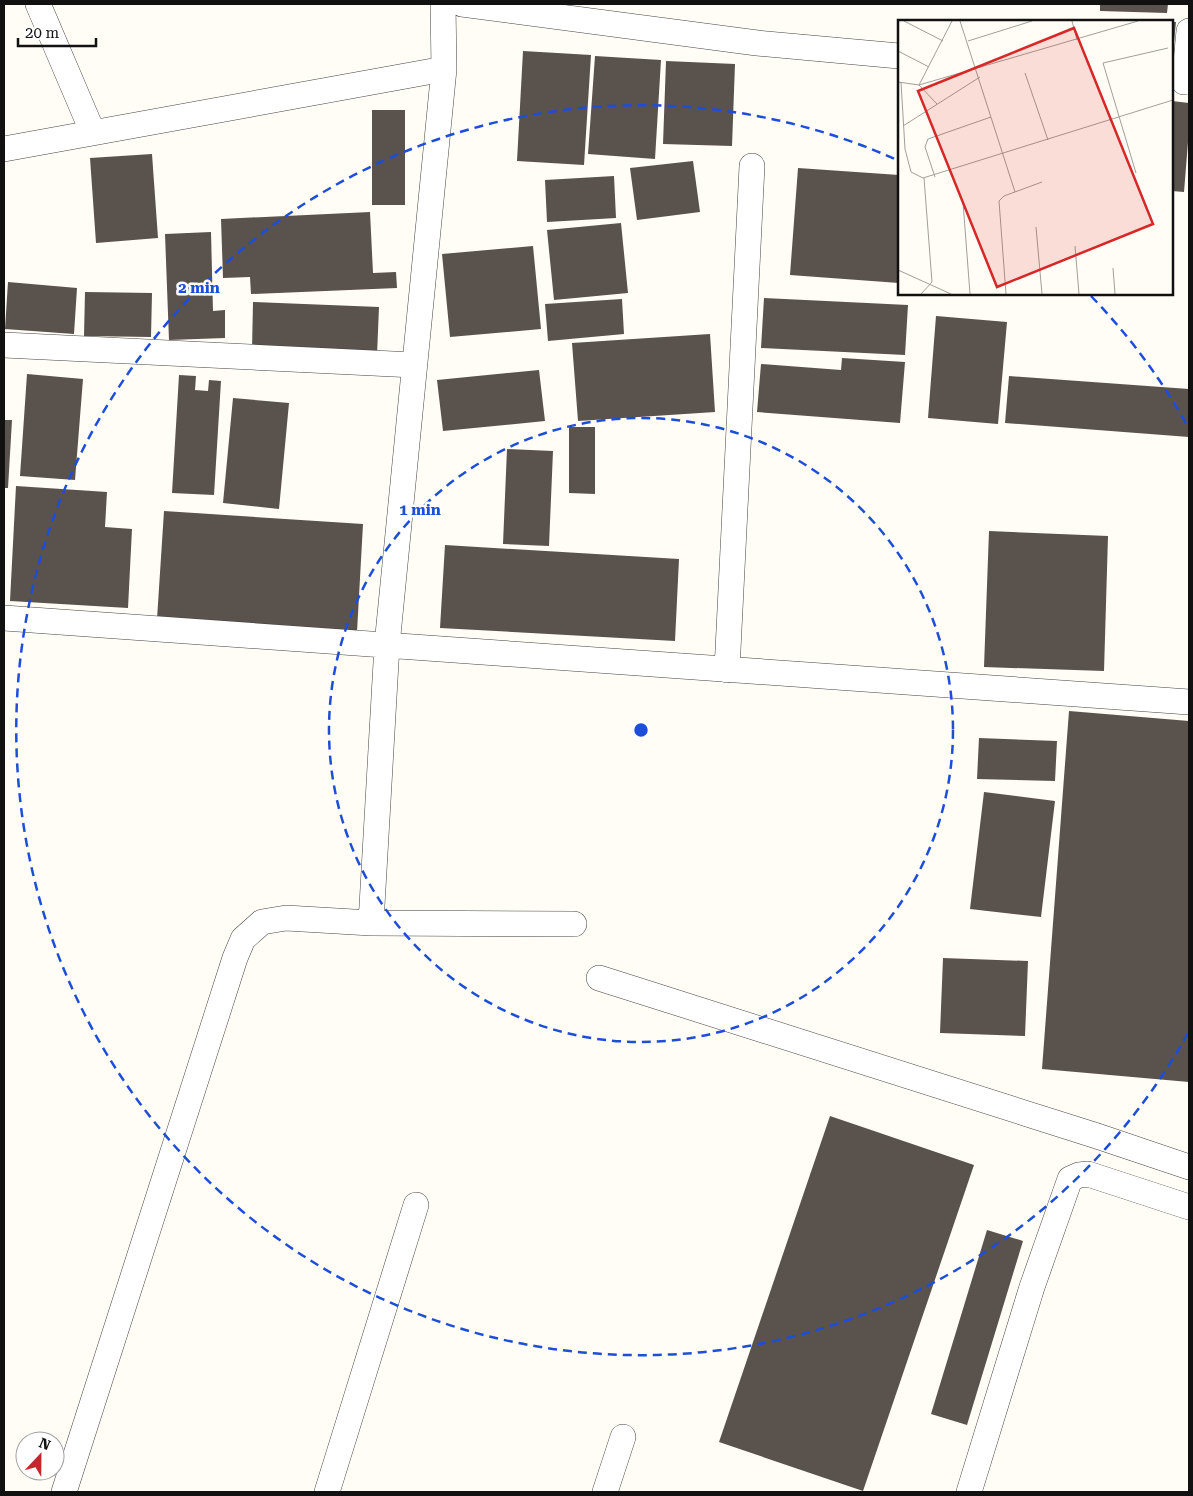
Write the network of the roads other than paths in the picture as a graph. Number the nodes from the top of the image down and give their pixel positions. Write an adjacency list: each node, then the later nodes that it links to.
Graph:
1 (38, 4): 8 (street)
2 (443, 4): 6 (street)
3 (462, 4): 5 (street)
4 (1189, 31): 7 (street)
5 (898, 56)
6 (444, 69): 8 (street); 12 (street)
7 (1182, 82)
8 (93, 133): 9 (street)
9 (4, 149)
10 (752, 166): 15 (street)
11 (4, 346): 12 (street)
12 (414, 365): 14 (street)
13 (4, 618): 14 (street)
14 (387, 644): 15 (street); 17 (street)
15 (727, 670): 16 (street)
16 (1189, 702)
17 (372, 923): 18 (street); 24 (street)
18 (574, 924)
19 (600, 978): 20 (street)
20 (1189, 1167)
21 (416, 1205): 25 (street)
22 (1189, 1207): 27 (street)
23 (623, 1436): 26 (street)
24 (64, 1492)
25 (327, 1492)
26 (606, 1492)
27 (969, 1492)

